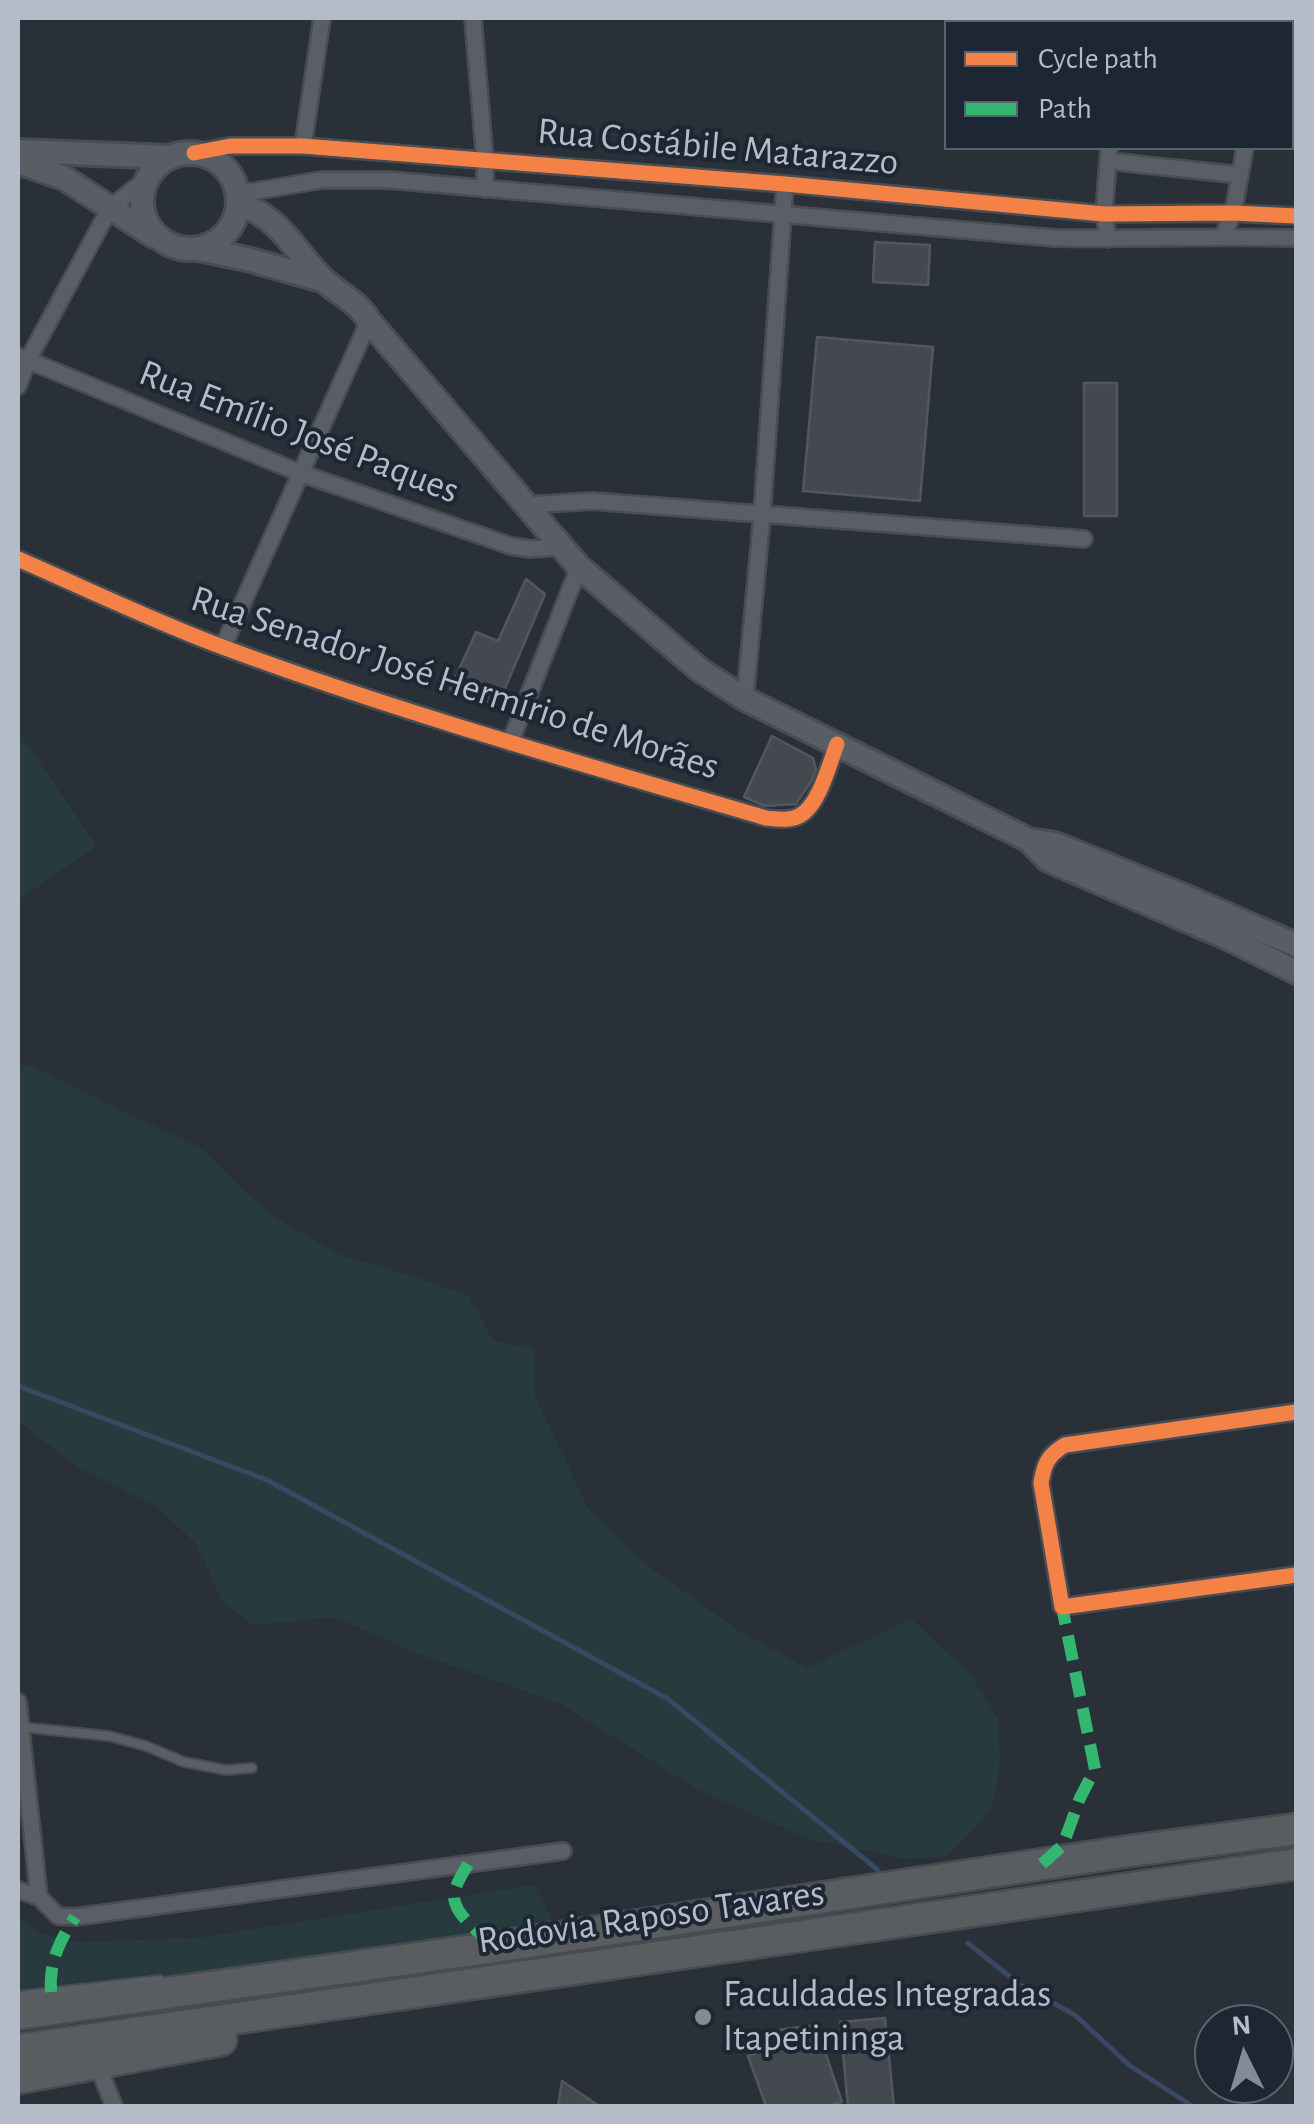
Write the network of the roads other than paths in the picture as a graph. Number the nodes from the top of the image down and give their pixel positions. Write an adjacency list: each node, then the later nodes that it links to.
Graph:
1 (322, 18): 3 (street)
2 (473, 18): 8 (street)
3 (303, 146): 6 (street, Rua Costábile Matarazzo); 8 (street, Rua Costábile Matarazzo)
4 (1245, 150): 10 (street)
5 (18, 151): 6 (main road)
6 (182, 154): 11 (main road); 14 (main road)
7 (1109, 154): 10 (street); 17 (street)
8 (486, 161): 12 (street, Rua Costábile Matarazzo); 13 (street)
9 (18, 162): 15 (main road)
10 (1240, 175): 16 (street)
11 (148, 178): 15 (street); 23 (main road)
12 (785, 184): 17 (street, Rua Costábile Matarazzo); 18 (street)
13 (486, 189): 14 (street, Rua Costábile Matarazzo); 18 (street, Rua Costábile Matarazzo)
14 (239, 198): 24 (main road); 25 (main road)
15 (110, 208): 23 (main road); 27 (street)
16 (1233, 213): 17 (street, Rua Costábile Matarazzo); 19 (street, Rua Costábile Matarazzo); 20 (street)
17 (1104, 214): 22 (street)
18 (783, 215): 22 (street, Rua Costábile Matarazzo); 31 (street)
19 (1296, 216)
20 (1223, 236): 21 (street, Rua Costábile Matarazzo); 22 (street, Rua Costábile Matarazzo)
21 (1296, 238)
22 (1108, 239)
23 (161, 240): 24 (main road)
24 (198, 249): 25 (main road)
25 (325, 281): 26 (main road)
26 (369, 320): 29 (street); 30 (main road)
27 (23, 358): 28 (street); 29 (street, Rua Emílio José Paques)
28 (18, 386)
29 (300, 473): 33 (street, Rua Emílio José Paques); 36 (street)
30 (528, 505): 31 (street); 33 (main road)
31 (762, 515): 32 (street); 37 (street)
32 (1084, 539)
33 (562, 547): 35 (main road)
34 (18, 559): 36 (street, Rua Senador José Hermírio de Morães)
35 (580, 568): 37 (main road); 38 (street)
36 (224, 647): 38 (street, Rua Senador José Hermírio de Morães)
37 (745, 698): 39 (main road)
38 (510, 743): 39 (street, Rua Senador José Hermírio de Morães)
39 (838, 744): 40 (main road)
40 (1029, 840): 41 (main road); 42 (main road)
41 (1296, 946)
42 (1296, 972)
43 (1296, 1412): 44 (street)
44 (1296, 1575)
45 (18, 1702): 46 (street)
46 (19, 1727): 47 (lane); 52 (street)
47 (252, 1768)
48 (1296, 1829): 53 (highway, Rodovia Raposo Tavares)
49 (564, 1851): 52 (street)
50 (1296, 1864): 56 (highway, Rodovia Raposo Tavares)
51 (18, 1890): 52 (street)
52 (39, 1897)
53 (265, 1979): 55 (lane); 58 (highway, Rodovia Raposo Tavares)
54 (172, 1980): 57 (lane)
55 (188, 1980)
56 (450, 1987): 59 (highway, Rodovia Raposo Tavares); 61 (highway)
57 (18, 1996)
58 (18, 2014)
59 (18, 2050)
60 (102, 2076): 62 (street)
61 (18, 2078)
62 (114, 2106)

